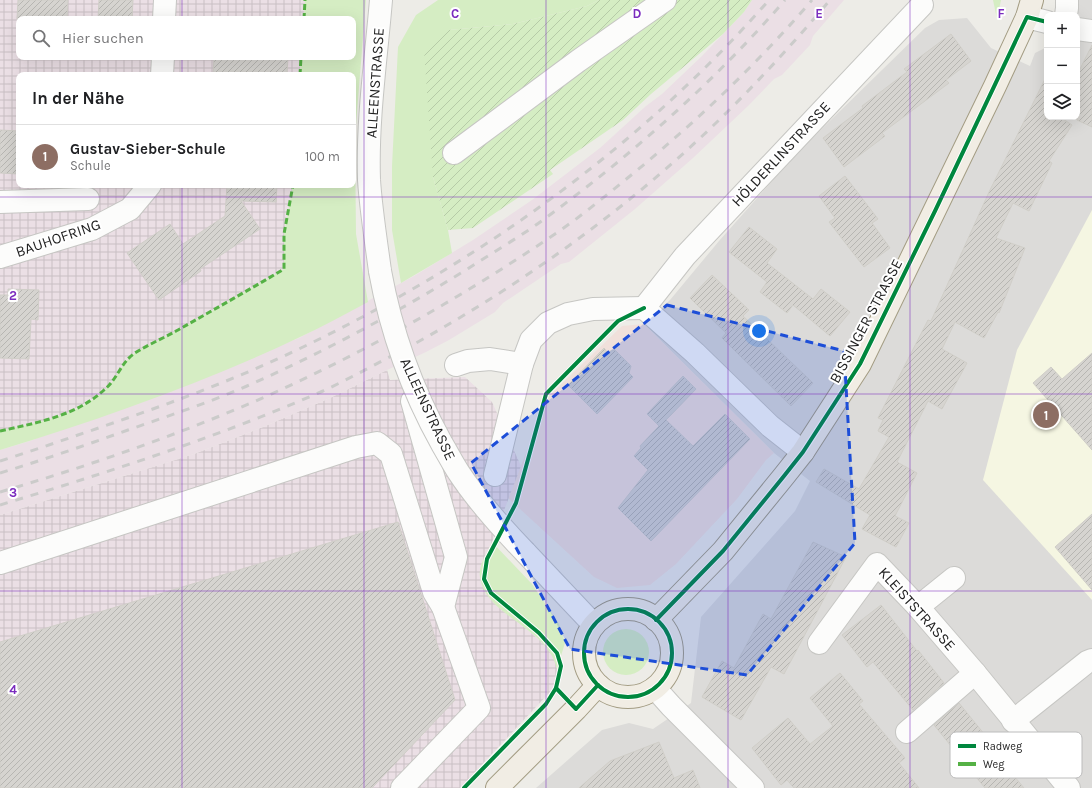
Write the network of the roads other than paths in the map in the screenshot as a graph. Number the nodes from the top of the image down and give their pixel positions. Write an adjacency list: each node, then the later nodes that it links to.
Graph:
1 (165, 0): 8 (street)
2 (381, 0): 29 (street, ALLEENSTRASSE, bridge)
3 (665, 0): 13 (street)
4 (1067, 0): 6 (street)
5 (922, 5): 18 (street, HÖLDERLINSTRASSE)
6 (1067, 12)
7 (1035, 13): 22 (main road, BISSINGER STRASSE)
8 (164, 16)
9 (1080, 29): 10 (street)
10 (1092, 31)
11 (163, 60): 12 (street)
12 (162, 72)
13 (454, 153)
14 (148, 188): 17 (street, BAUHOFRING)
15 (88, 199): 16 (street)
16 (0, 202)
17 (0, 257)
18 (644, 308): 19 (street); 22 (street)
19 (522, 364): 20 (street); 23 (street)
20 (456, 366)
21 (412, 401): 26 (street)
22 (803, 452): 28 (main road, BISSINGER STRASSE)
23 (495, 475)
24 (0, 563): 26 (street)
25 (954, 578): 27 (street)
26 (443, 607): 39 (street)
27 (918, 607): 30 (street, KLEISTSTRASSE); 32 (street, KLEISTSTRASSE)
28 (656, 620): 29 (main road); 34 (main road)
29 (594, 625): 33 (main road)
30 (819, 643)
31 (1092, 660): 35 (street)
32 (975, 673): 35 (street, KLEISTSTRASSE); 36 (street)
33 (598, 685): 34 (main road); 40 (main road)
34 (655, 688): 41 (street)
35 (1013, 721): 37 (street, KLEISTSTRASSE)
36 (907, 732)
37 (1022, 732)
38 (1061, 778): 42 (street, KLEISTSTRASSE)
39 (402, 788)
40 (497, 788)
41 (753, 788)
42 (1069, 788)

